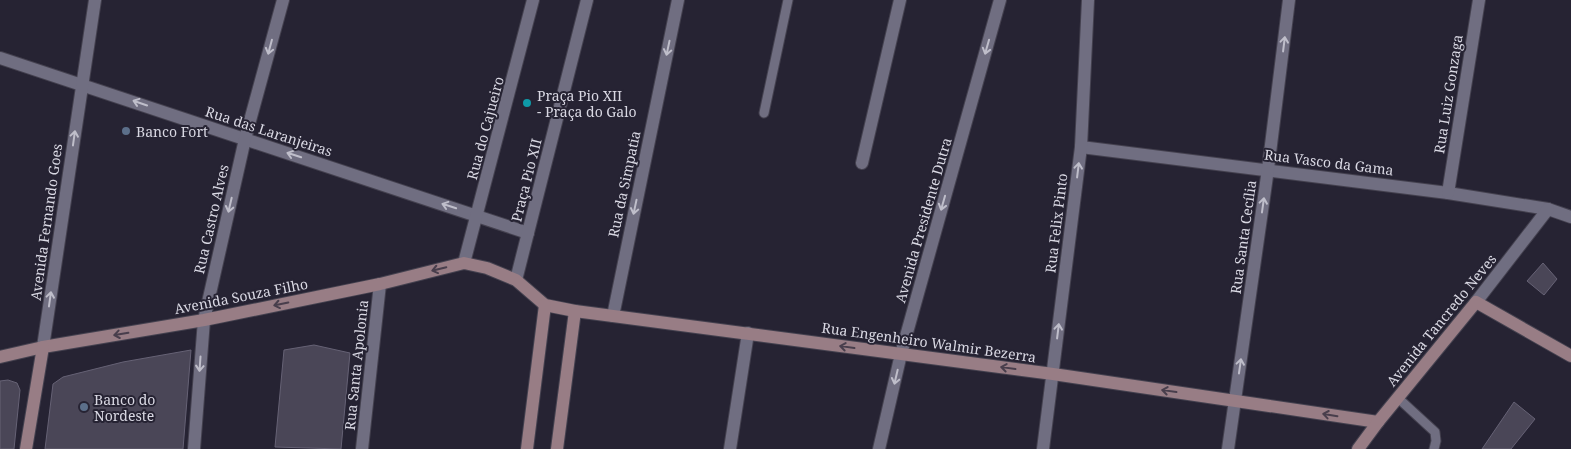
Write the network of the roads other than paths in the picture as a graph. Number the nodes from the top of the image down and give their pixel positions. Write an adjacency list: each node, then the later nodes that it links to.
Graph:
1 (95, 0): 13 (street, Avenida Fernando Goes)
2 (283, 0): 15 (street, Rua Castro Alves, one-way to 15)
3 (533, 0): 21 (street, Rua do Cajueiro)
4 (587, 0): 23 (street, Praça Pio XII)
5 (678, 0): 31 (street, Rua da Simpatia, one-way to 31)
6 (788, 0): 14 (lane)
7 (900, 0): 17 (street)
8 (1000, 0): 35 (street, Avenida Presidente Dutra, one-way to 35)
9 (1088, 0): 16 (street, Rua Felix Pinto)
10 (1289, 0): 18 (street, Rua Santa Cecília, one-way to 10)
11 (1479, 0): 19 (street, Rua Luiz Gonzaga)
12 (0, 58): 13 (street, Rua das Laranjeiras)
13 (82, 84): 15 (street, Rua das Laranjeiras, one-way to 13); 34 (street, Avenida Fernando Goes, one-way to 13)
14 (764, 113)
15 (245, 139): 21 (street, Rua das Laranjeiras, one-way to 15); 32 (street, Rua Castro Alves, one-way to 32)
16 (1081, 147): 18 (street, Rua Vasco da Gama); 38 (street, Rua Felix Pinto, one-way to 16)
17 (862, 164)
18 (1268, 169): 19 (street, Rua Vasco da Gama); 40 (street, Rua Santa Cecília, one-way to 18)
19 (1448, 193): 20 (street, Rua Vasco da Gama)
20 (1548, 209): 22 (street, Rua Vasco da Gama); 28 (street, Avenida Tancredo Neves)
21 (477, 216): 23 (street, Rua das Laranjeiras); 24 (street, Rua do Cajueiro)
22 (1571, 217)
23 (528, 233): 26 (street, Praça Pio XII)
24 (464, 264): 25 (main road, Avenida Souza Filho); 27 (main road, Avenida Souza Filho, one-way to 27)
25 (487, 268): 26 (main road, Rua Engenheiro Walmir Bezerra)
26 (516, 280): 29 (main road, Rua Engenheiro Walmir Bezerra)
27 (380, 284): 32 (main road, Avenida Souza Filho, one-way to 32); 44 (street, Rua Santa Apolonia)
28 (1476, 302): 36 (main road); 39 (main road, Avenida Tancredo Neves)
29 (546, 305): 30 (main road, Rua Engenheiro Walmir Bezerra); 45 (main road)
30 (575, 311): 31 (main road, Rua Engenheiro Walmir Bezerra); 46 (main road)
31 (613, 316): 33 (main road, Rua Engenheiro Walmir Bezerra)
32 (204, 320): 34 (main road, Avenida Souza Filho, one-way to 34); 43 (street, Rua Castro Alves, one-way to 43)
33 (748, 333): 35 (main road, Rua Engenheiro Walmir Bezerra, one-way to 33); 47 (street)
34 (43, 347): 37 (main road, Avenida Souza Filho); 42 (main road, Avenida Fernando Goes)
35 (901, 354): 38 (main road, Rua Engenheiro Walmir Bezerra, one-way to 35); 48 (street, Avenida Presidente Dutra, one-way to 48)
36 (1571, 356)
37 (0, 357)
38 (1053, 374): 40 (main road, Rua Engenheiro Walmir Bezerra, one-way to 38); 49 (street, Rua Felix Pinto)
39 (1398, 398): 41 (main road, Avenida Tancredo Neves); 52 (lane)
40 (1235, 400): 41 (main road, Rua Engenheiro Walmir Bezerra, one-way to 40); 50 (street, Rua Santa Cecília)
41 (1378, 422): 51 (main road, Avenida Tancredo Neves)
42 (26, 449)
43 (194, 449)
44 (362, 449)
45 (527, 449)
46 (557, 449)
47 (730, 449)
48 (879, 449)
49 (1042, 449)
50 (1228, 449)
51 (1358, 449)
52 (1434, 449)

